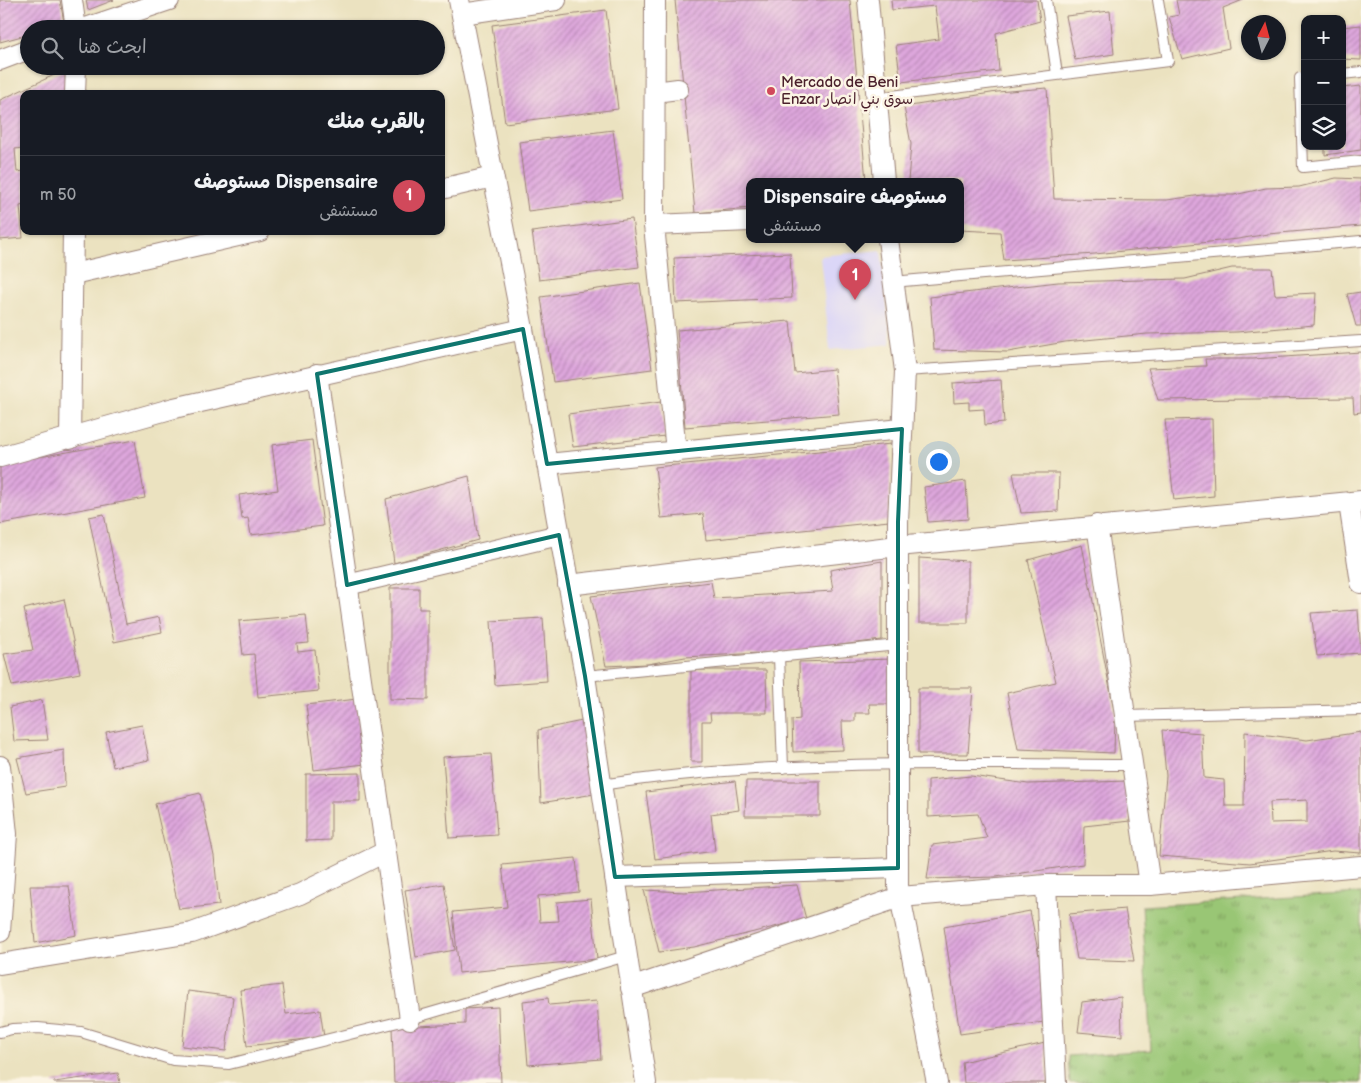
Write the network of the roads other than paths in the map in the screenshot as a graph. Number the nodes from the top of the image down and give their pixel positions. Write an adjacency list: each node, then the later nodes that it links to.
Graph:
1 (72, 0): 9 (street)
2 (169, 0): 10 (street)
3 (556, 0): 8 (street)
4 (655, 0): 20 (street)
5 (868, 0): 21 (street)
6 (1046, 0): 14 (lane)
7 (1158, 0): 14 (lane)
8 (460, 7): 23 (street)
9 (75, 20)
10 (110, 20)
11 (20, 52): 12 (street)
12 (0, 60)
13 (1361, 72): 15 (lane)
14 (1057, 74): 21 (lane)
15 (1346, 74)
16 (76, 75): 19 (street)
17 (1301, 78): 22 (lane)
18 (678, 89): 20 (street)
19 (75, 90)
20 (655, 92): 27 (street)
21 (876, 98): 24 (street)
22 (1361, 161)
23 (493, 178): 25 (street); 34 (street)
24 (884, 178)
25 (445, 188)
26 (746, 221): 27 (street)
27 (654, 225): 40 (street)
28 (73, 235): 32 (street)
29 (243, 235): 32 (street)
30 (1361, 241): 33 (lane)
31 (888, 243): 33 (street)
32 (72, 274): 39 (street)
33 (892, 282): 36 (street)
34 (523, 329): 37 (street); 42 (street)
35 (1361, 342): 36 (lane)
36 (905, 371): 38 (street)
37 (317, 374): 39 (street); 48 (street)
38 (902, 429): 40 (street); 46 (street)
39 (70, 439): 41 (street)
40 (676, 452): 42 (street)
41 (0, 457)
42 (547, 464): 45 (street)
43 (1355, 502): 44 (street); 47 (street)
44 (1098, 525): 46 (street); 54 (street)
45 (560, 535): 48 (street); 49 (street)
46 (898, 546): 49 (street); 50 (street)
47 (1361, 583)
48 (347, 585): 60 (street)
49 (568, 585): 52 (street)
50 (898, 645): 51 (lane); 55 (street)
51 (779, 656): 52 (lane); 58 (lane)
52 (586, 676): 59 (street)
53 (1361, 710): 54 (lane)
54 (1125, 716): 56 (street)
55 (898, 764): 56 (lane); 58 (lane); 62 (street)
56 (1132, 765): 65 (street)
57 (0, 766): 67 (street)
58 (783, 768): 59 (lane)
59 (601, 785): 63 (street)
60 (386, 852): 69 (street); 71 (street)
61 (1361, 866): 65 (street)
62 (898, 868): 63 (street); 66 (street)
63 (615, 877): 68 (street)
64 (1046, 885): 65 (street); 66 (street); 75 (street)
65 (1150, 885)
66 (900, 897): 70 (street); 74 (street)
67 (0, 932)
68 (626, 956): 70 (street); 71 (lane)
69 (0, 964)
70 (631, 988): 73 (street)
71 (410, 1020): 72 (lane)
72 (0, 1032)
73 (646, 1083)
74 (937, 1083)
75 (1056, 1083)

